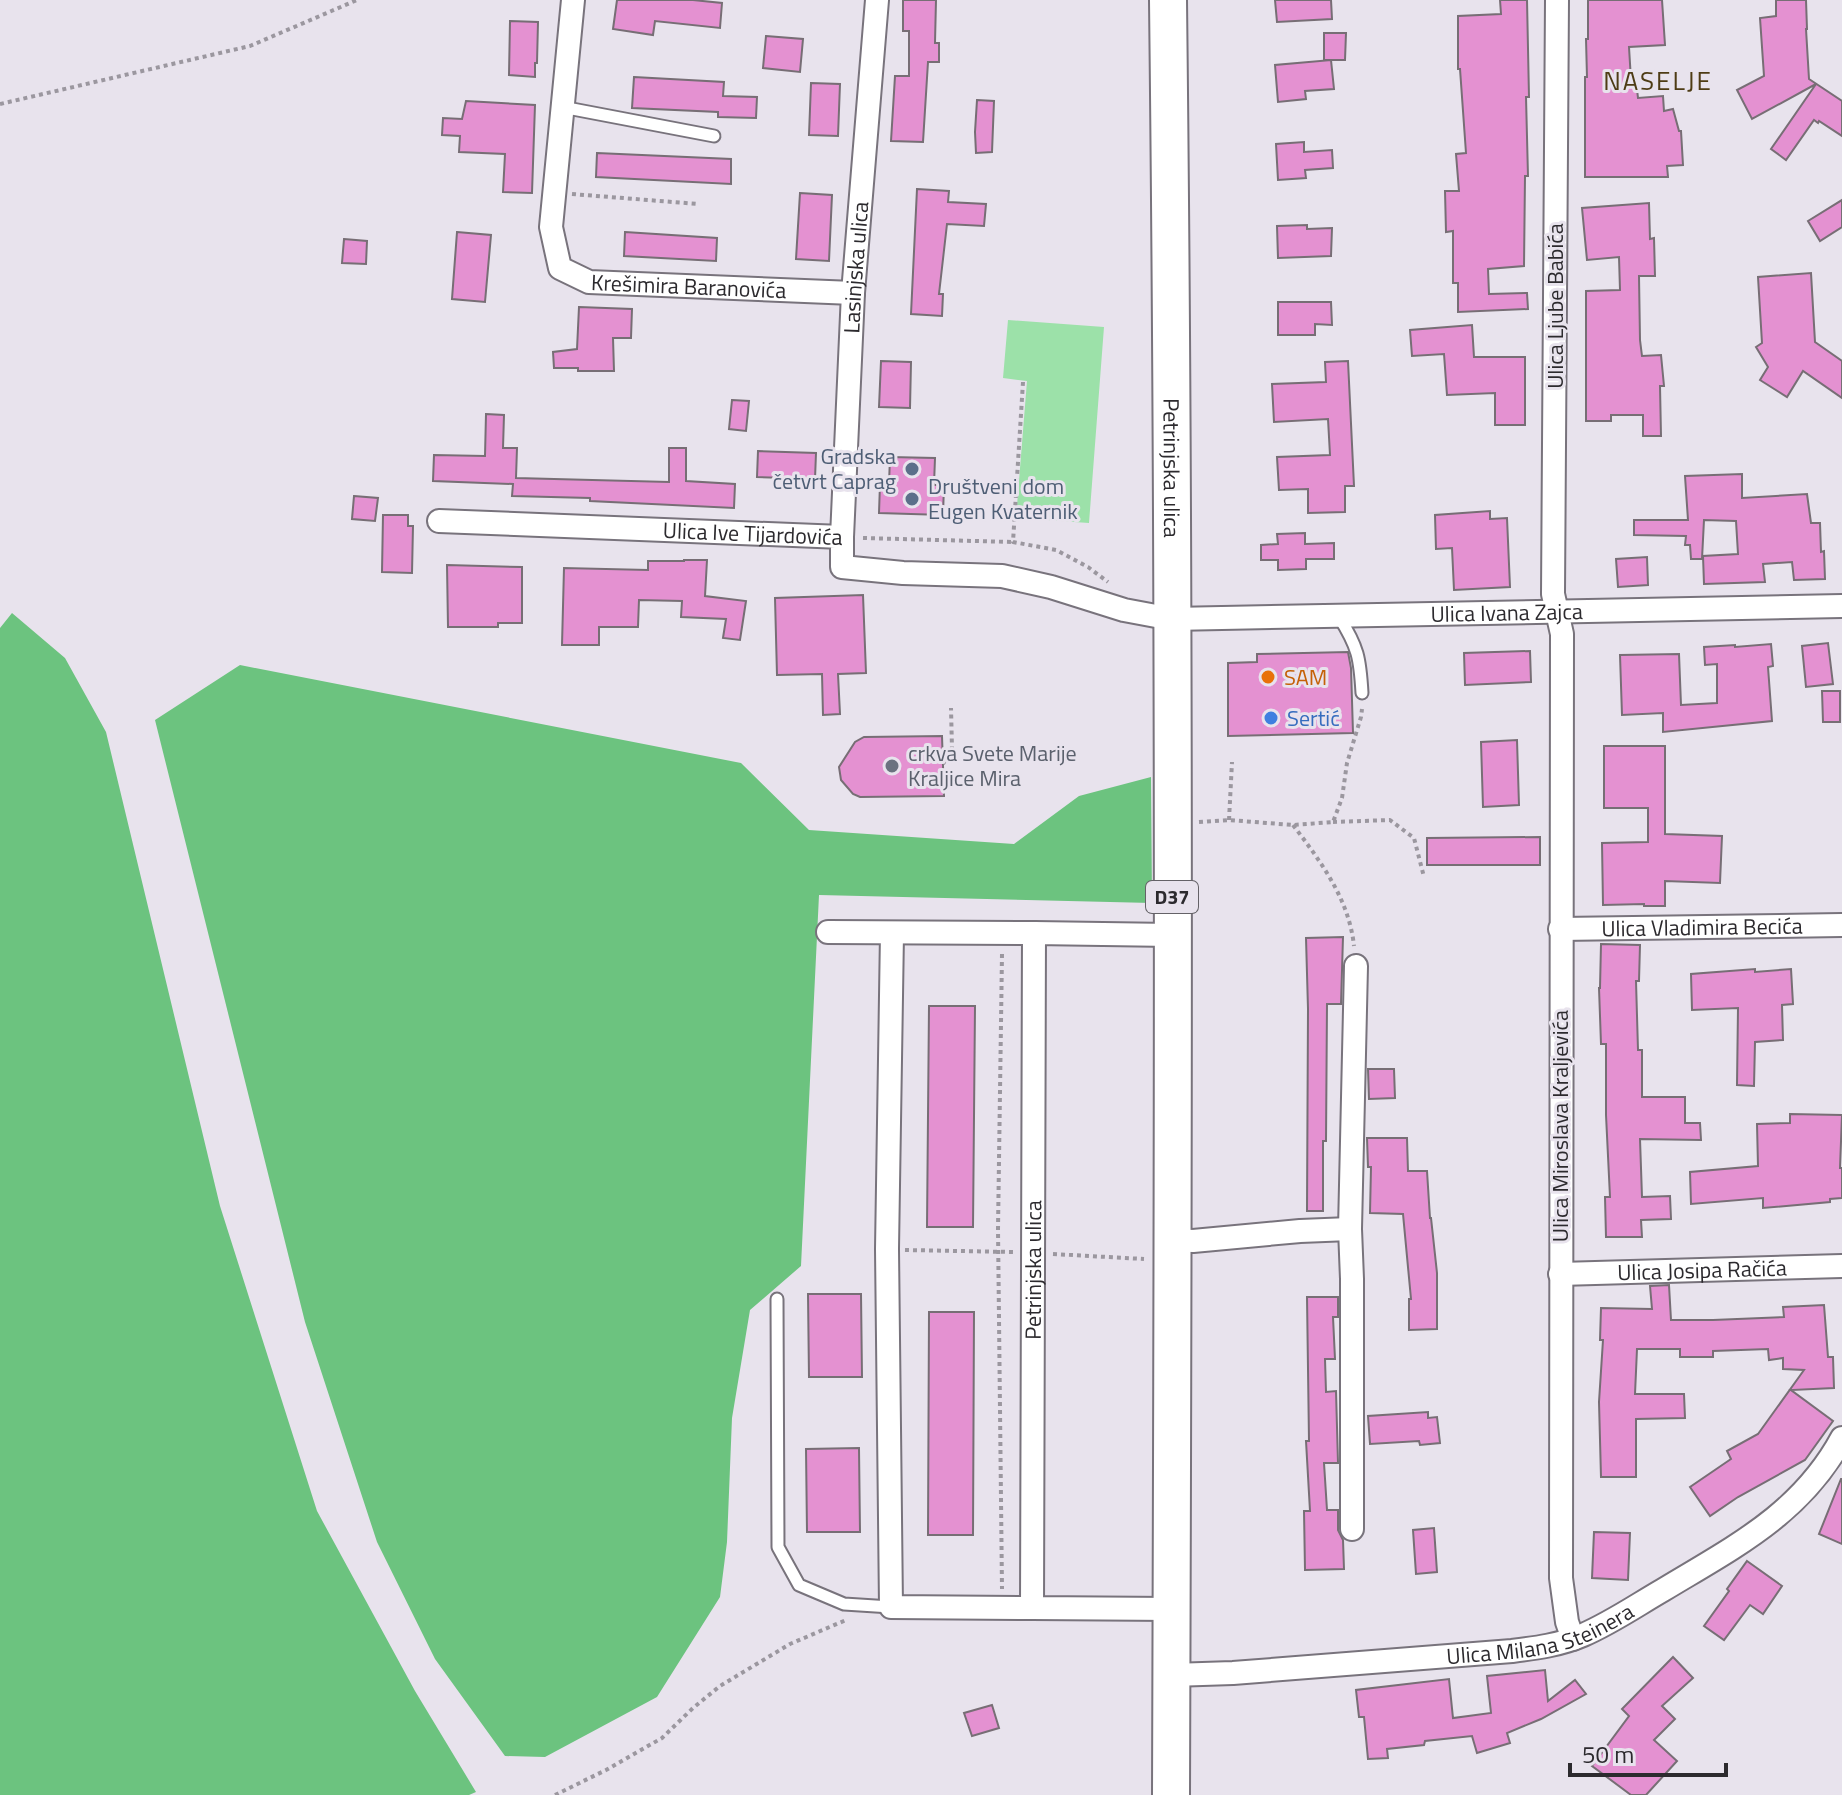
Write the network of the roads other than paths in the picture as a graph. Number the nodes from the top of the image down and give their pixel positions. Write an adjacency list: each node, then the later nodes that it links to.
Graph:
1 (573, 0): 5 (street, Krešimira Baranovića)
2 (877, 0): 7 (street, Lasinjska ulica)
3 (1168, 0): 13 (main road, Petrinjska ulica / D37)
4 (1557, 0): 11 (street, Ulica Ljube Babića)
5 (562, 107): 6 (lane); 7 (street, Krešimira Baranovića)
6 (714, 136)
7 (853, 293): 9 (street, Lasinjska ulica)
8 (439, 521): 9 (street, Ulica Ive Tijardovića)
9 (842, 537): 13 (street, Ulica Ive Tijardovića)
10 (1842, 606): 11 (street, Ulica Ivana Zajca)
11 (1557, 612): 12 (street, Ulica Ivana Zajca); 16 (street, Ulica Miroslava Kraljevića)
12 (1339, 617): 13 (street, Ulica Ivana Zajca); 14 (lane)
13 (1172, 619): 20 (main road, Petrinjska ulica / D37)
14 (1362, 693)
15 (1842, 925): 16 (street, Ulica Vladimira Becića)
16 (1560, 929): 25 (street, Ulica Miroslava Kraljevića)
17 (828, 932): 18 (street)
18 (892, 933): 19 (street); 29 (street)
19 (1034, 933): 20 (street); 30 (street, Petrinjska ulica)
20 (1172, 935): 23 (main road, Petrinjska ulica / D37)
21 (1356, 966): 22 (street)
22 (1350, 1229): 23 (street); 28 (street)
23 (1173, 1240): 31 (main road, Petrinjska ulica / D37)
24 (1842, 1266): 25 (street, Ulica Josipa Račića)
25 (1560, 1274): 32 (street, Ulica Miroslava Kraljevića)
26 (777, 1299): 29 (lane)
27 (1842, 1438): 32 (street, Ulica Milana Steinera)
28 (1352, 1529)
29 (891, 1607): 30 (street)
30 (1032, 1608): 31 (street)
31 (1172, 1609): 33 (main road, Petrinjska ulica / D37)
32 (1573, 1639): 33 (street, Ulica Milana Steinera)
33 (1172, 1675): 34 (main road, Petrinjska ulica / D37)
34 (1171, 1795)

